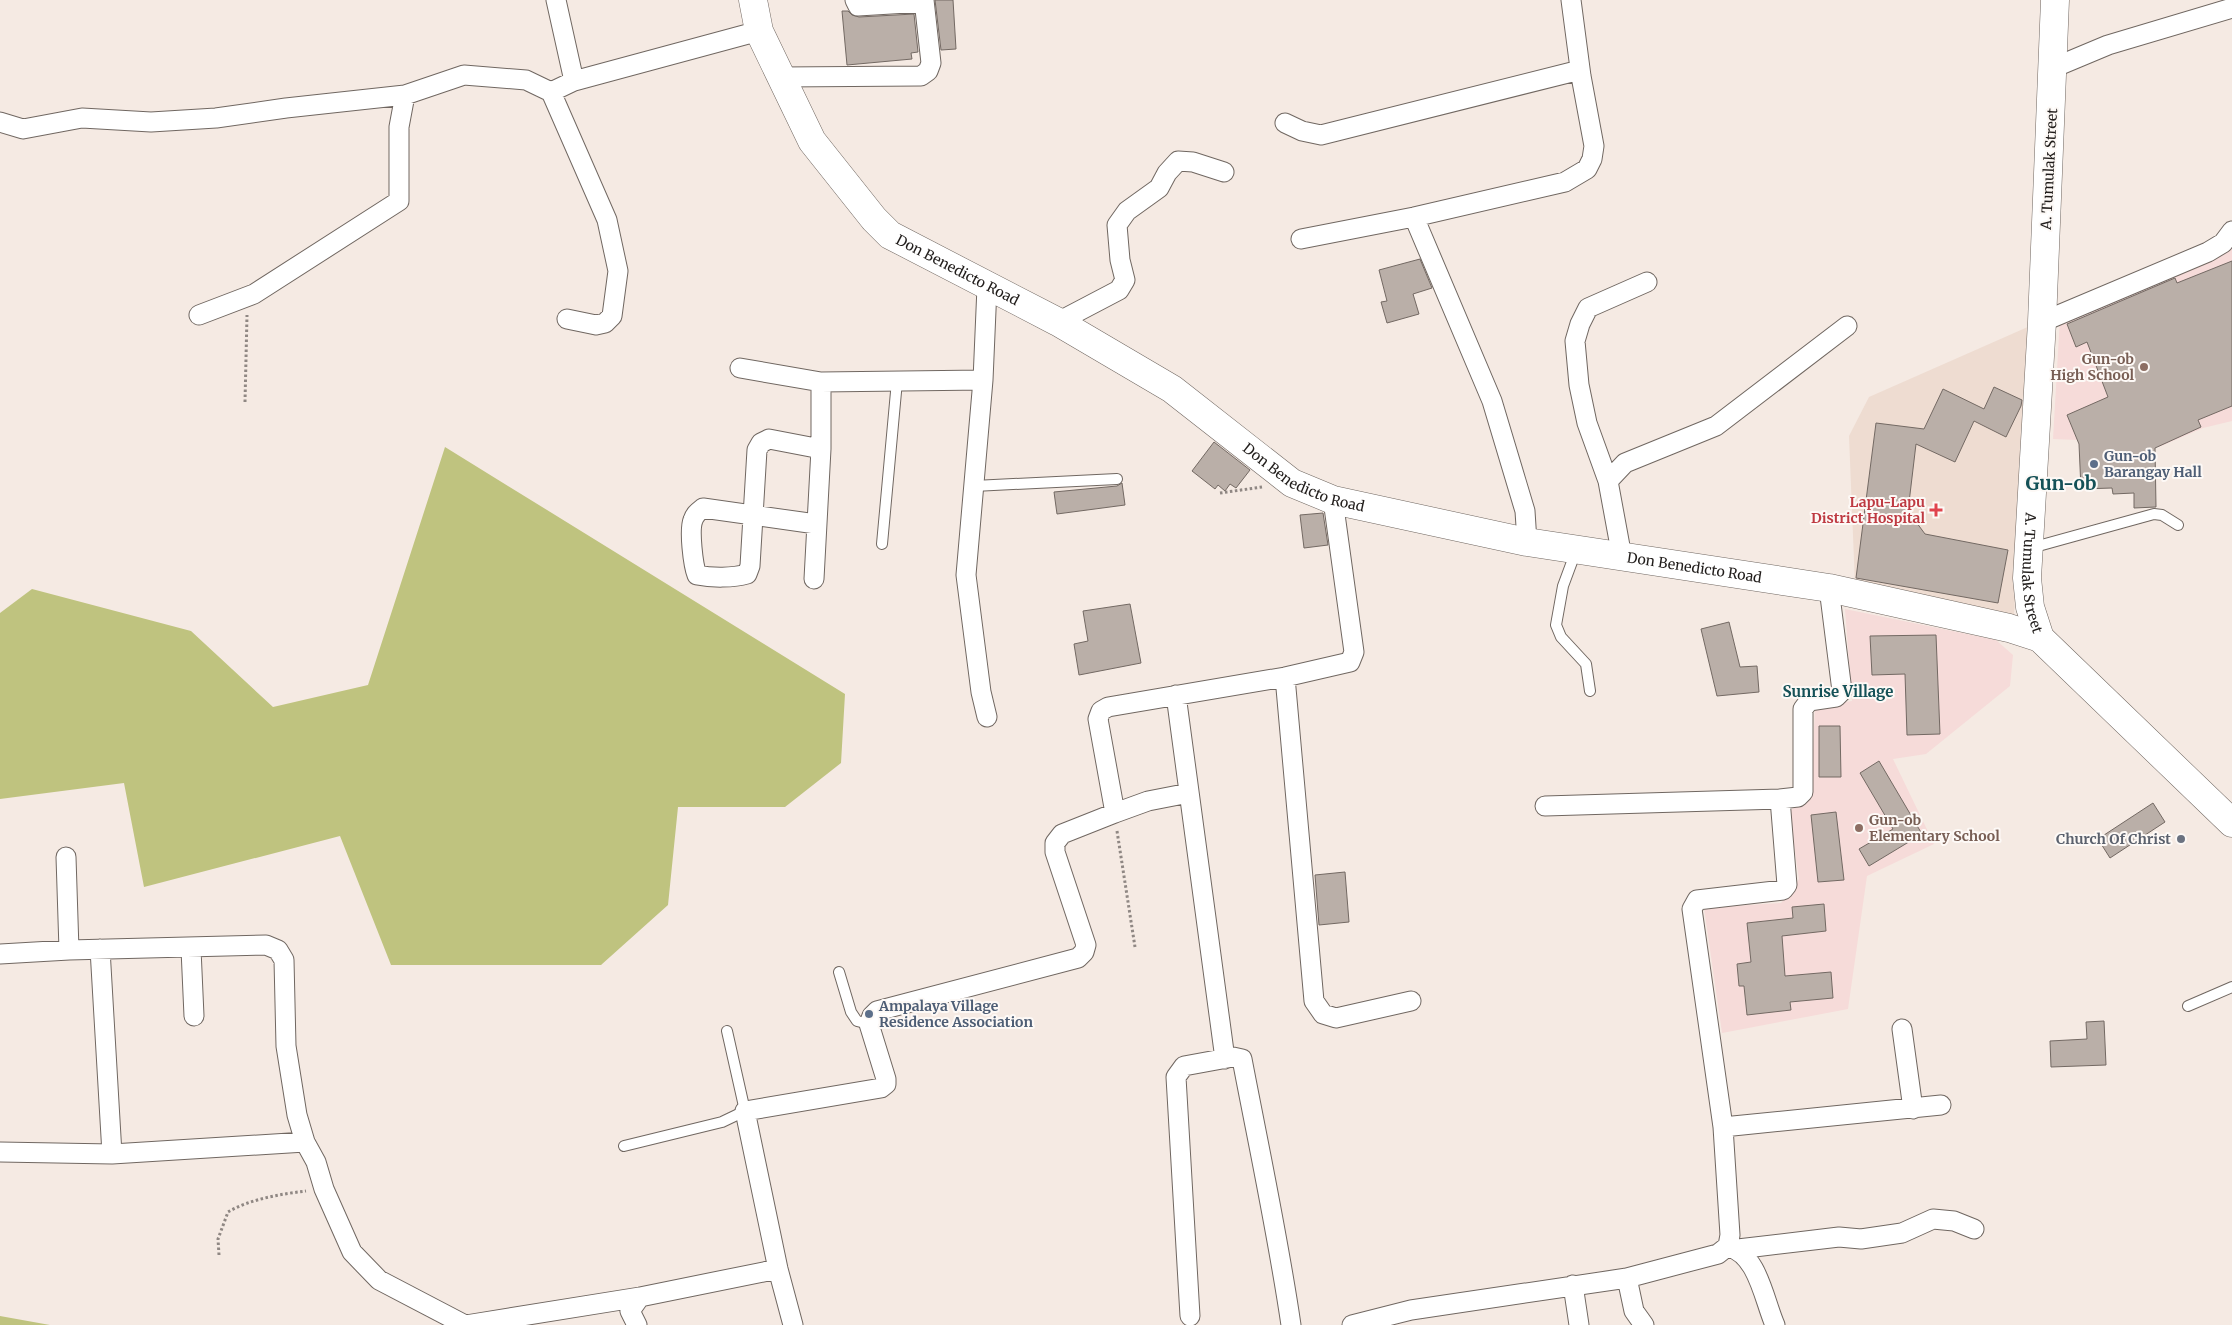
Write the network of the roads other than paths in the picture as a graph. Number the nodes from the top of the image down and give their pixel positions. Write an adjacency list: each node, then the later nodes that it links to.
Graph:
1 (556, 0): 12 (street)
2 (753, 0): 8 (street, Don Benedicto Road)
3 (855, 0): 6 (street)
4 (1571, 0): 10 (street)
5 (2055, 0): 9 (street, A. Tumulak Street)
6 (924, 1): 11 (street)
7 (2232, 8): 9 (street)
8 (759, 31): 11 (street, Don Benedicto Road); 12 (street)
9 (2053, 68): 26 (street, A. Tumulak Street)
10 (1580, 70): 16 (street); 18 (street)
11 (781, 77): 22 (street, Don Benedicto Road)
12 (574, 81): 13 (street)
13 (551, 92): 14 (street); 24 (street)
14 (405, 95): 15 (street); 23 (street)
15 (0, 122)
16 (1285, 123)
17 (1224, 172): 25 (street)
18 (1414, 217): 20 (street); 39 (street)
19 (2232, 231): 26 (street)
20 (1301, 239)
21 (1647, 282): 34 (street)
22 (987, 287): 25 (street, Don Benedicto Road); 29 (street)
23 (199, 315)
24 (567, 319)
25 (1058, 322): 36 (street, Don Benedicto Road)
26 (2042, 322): 41 (street, A. Tumulak Street)
27 (1847, 326): 34 (street)
28 (740, 368): 31 (street)
29 (983, 380): 30 (street); 35 (street)
30 (897, 381): 31 (street); 40 (lane)
31 (821, 382): 32 (street)
32 (821, 449): 37 (street); 37 (street)
33 (1117, 479): 35 (lane)
34 (1608, 481): 43 (street)
35 (974, 486): 50 (street)
36 (1333, 500): 39 (street, Don Benedicto Road); 47 (street)
37 (816, 524): 44 (street)
38 (2178, 524): 41 (lane)
39 (1527, 542): 42 (street, Don Benedicto Road)
40 (882, 544)
41 (2030, 548): 46 (street, A. Tumulak Street)
42 (1576, 550): 43 (street, Don Benedicto Road); 48 (lane)
43 (1622, 557): 45 (street, Don Benedicto Road)
44 (814, 579)
45 (1829, 588): 46 (street, Don Benedicto Road); 52 (street)
46 (2040, 638): 55 (street, A. Tumulak Street)
47 (1285, 677): 49 (street); 63 (street)
48 (1590, 692)
49 (1176, 695): 51 (street); 54 (street)
50 (987, 717)
51 (1189, 792): 54 (street); 69 (street)
52 (1780, 799): 53 (street); 73 (street)
53 (1545, 806)
54 (1114, 813): 66 (street)
55 (2232, 823)
56 (66, 857): 59 (street)
57 (100, 949): 58 (street); 59 (street); 77 (street)
58 (191, 949): 65 (street); 74 (street)
59 (69, 950): 60 (street)
60 (0, 954)
61 (839, 972): 66 (lane)
62 (2232, 987): 64 (lane)
63 (1411, 1001)
64 (2188, 1006)
65 (194, 1016)
66 (869, 1024): 72 (street)
67 (1902, 1029): 71 (street)
68 (728, 1031): 72 (lane)
69 (1224, 1059): 84 (street); 88 (street)
70 (1941, 1105): 71 (street)
71 (1913, 1109): 73 (street)
72 (745, 1111): 75 (lane); 80 (street)
73 (1723, 1127): 79 (street)
74 (305, 1142): 77 (street); 86 (street)
75 (624, 1146)
76 (0, 1152): 77 (street)
77 (112, 1154)
78 (1974, 1229): 79 (street)
79 (1733, 1248): 81 (street); 92 (street)
80 (778, 1269): 83 (street); 87 (street)
81 (1627, 1278): 82 (street); 91 (street)
82 (1573, 1285): 85 (street); 90 (street)
83 (632, 1315): 86 (street)
84 (1190, 1316)
85 (1382, 1321): 89 (street)
86 (466, 1325)
87 (793, 1325)
88 (1291, 1325)
89 (1352, 1325)
90 (1579, 1325)
91 (1644, 1325)
92 (1775, 1325)

